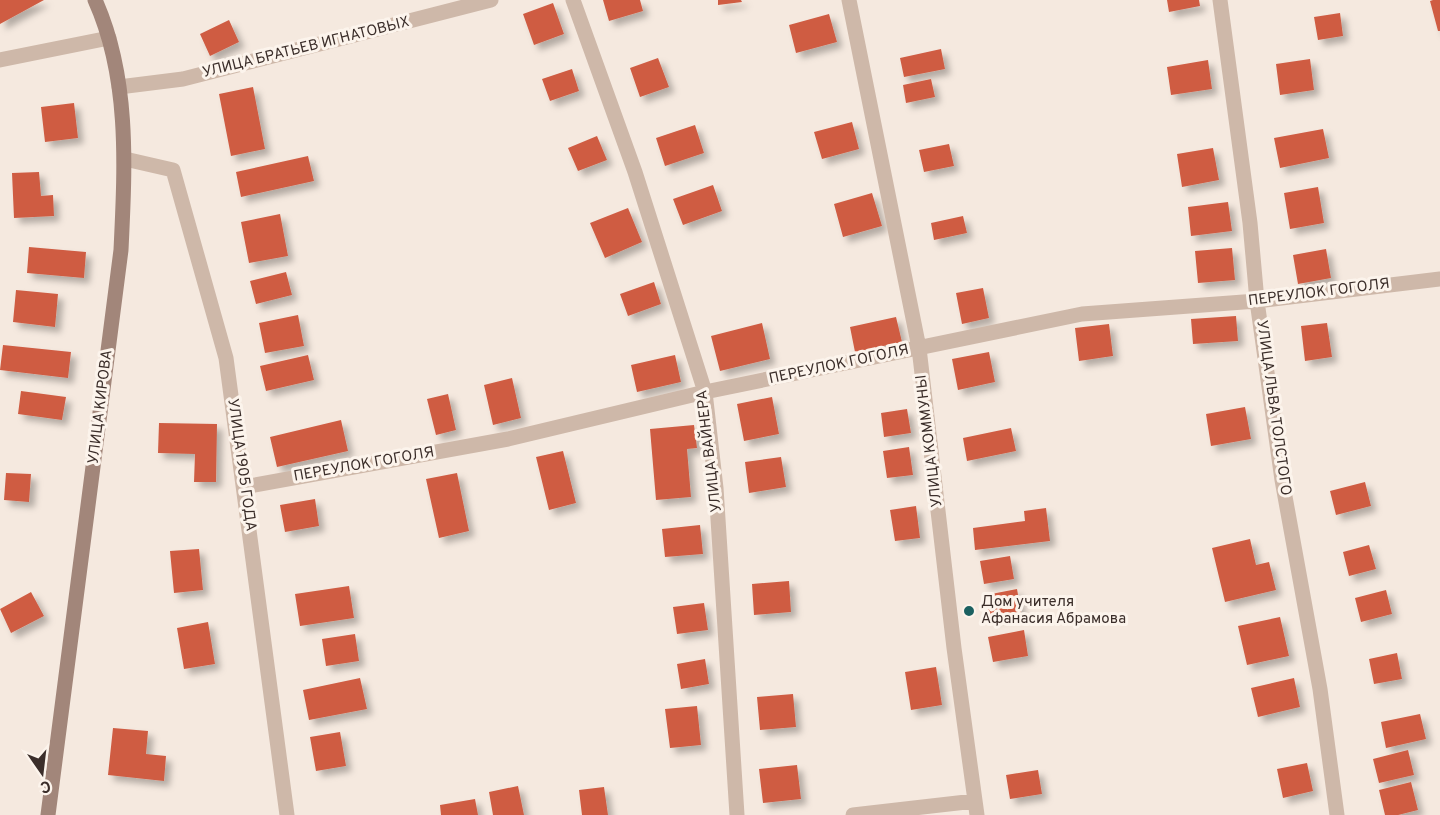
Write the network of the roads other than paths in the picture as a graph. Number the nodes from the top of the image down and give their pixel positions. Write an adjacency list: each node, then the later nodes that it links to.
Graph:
1 (95, 0): 6 (main road, УЛИЦА КИРОВА)
2 (491, 0): 8 (street, УЛИЦА БРАТЬЕВ ИГНАТОВЫХ)
3 (573, 0): 13 (street, УЛИЦА ВАЙНЕРА)
4 (849, 0): 12 (street, УЛИЦА КОММУНЫ)
5 (1220, 0): 11 (street, УЛИЦА ЛЬВА ТОЛСТОГО)
6 (109, 38): 7 (street); 8 (main road, УЛИЦА КИРОВА)
7 (0, 60)
8 (119, 87): 9 (main road, УЛИЦА КИРОВА)
9 (125, 159): 14 (street, УЛИЦА 1905 ГОДА); 16 (main road, УЛИЦА КИРОВА)
10 (1440, 279): 11 (street, ПЕРЕУЛОК ГОГОЛЯ)
11 (1257, 301): 12 (street, ПЕРЕУЛОК ГОГОЛЯ); 20 (street, УЛИЦА ЛЬВА ТОЛСТОГО)
12 (919, 348): 13 (street, ПЕРЕУЛОК ГОГОЛЯ); 15 (street, УЛИЦА КОММУНЫ)
13 (705, 392): 14 (street, ПЕРЕУЛОК ГОГОЛЯ); 18 (street, УЛИЦА ВАЙНЕРА)
14 (244, 487): 17 (street, УЛИЦА 1905 ГОДА)
15 (976, 808): 19 (street)
16 (48, 815)
17 (287, 815)
18 (736, 815)
19 (853, 815)
20 (1337, 815)

